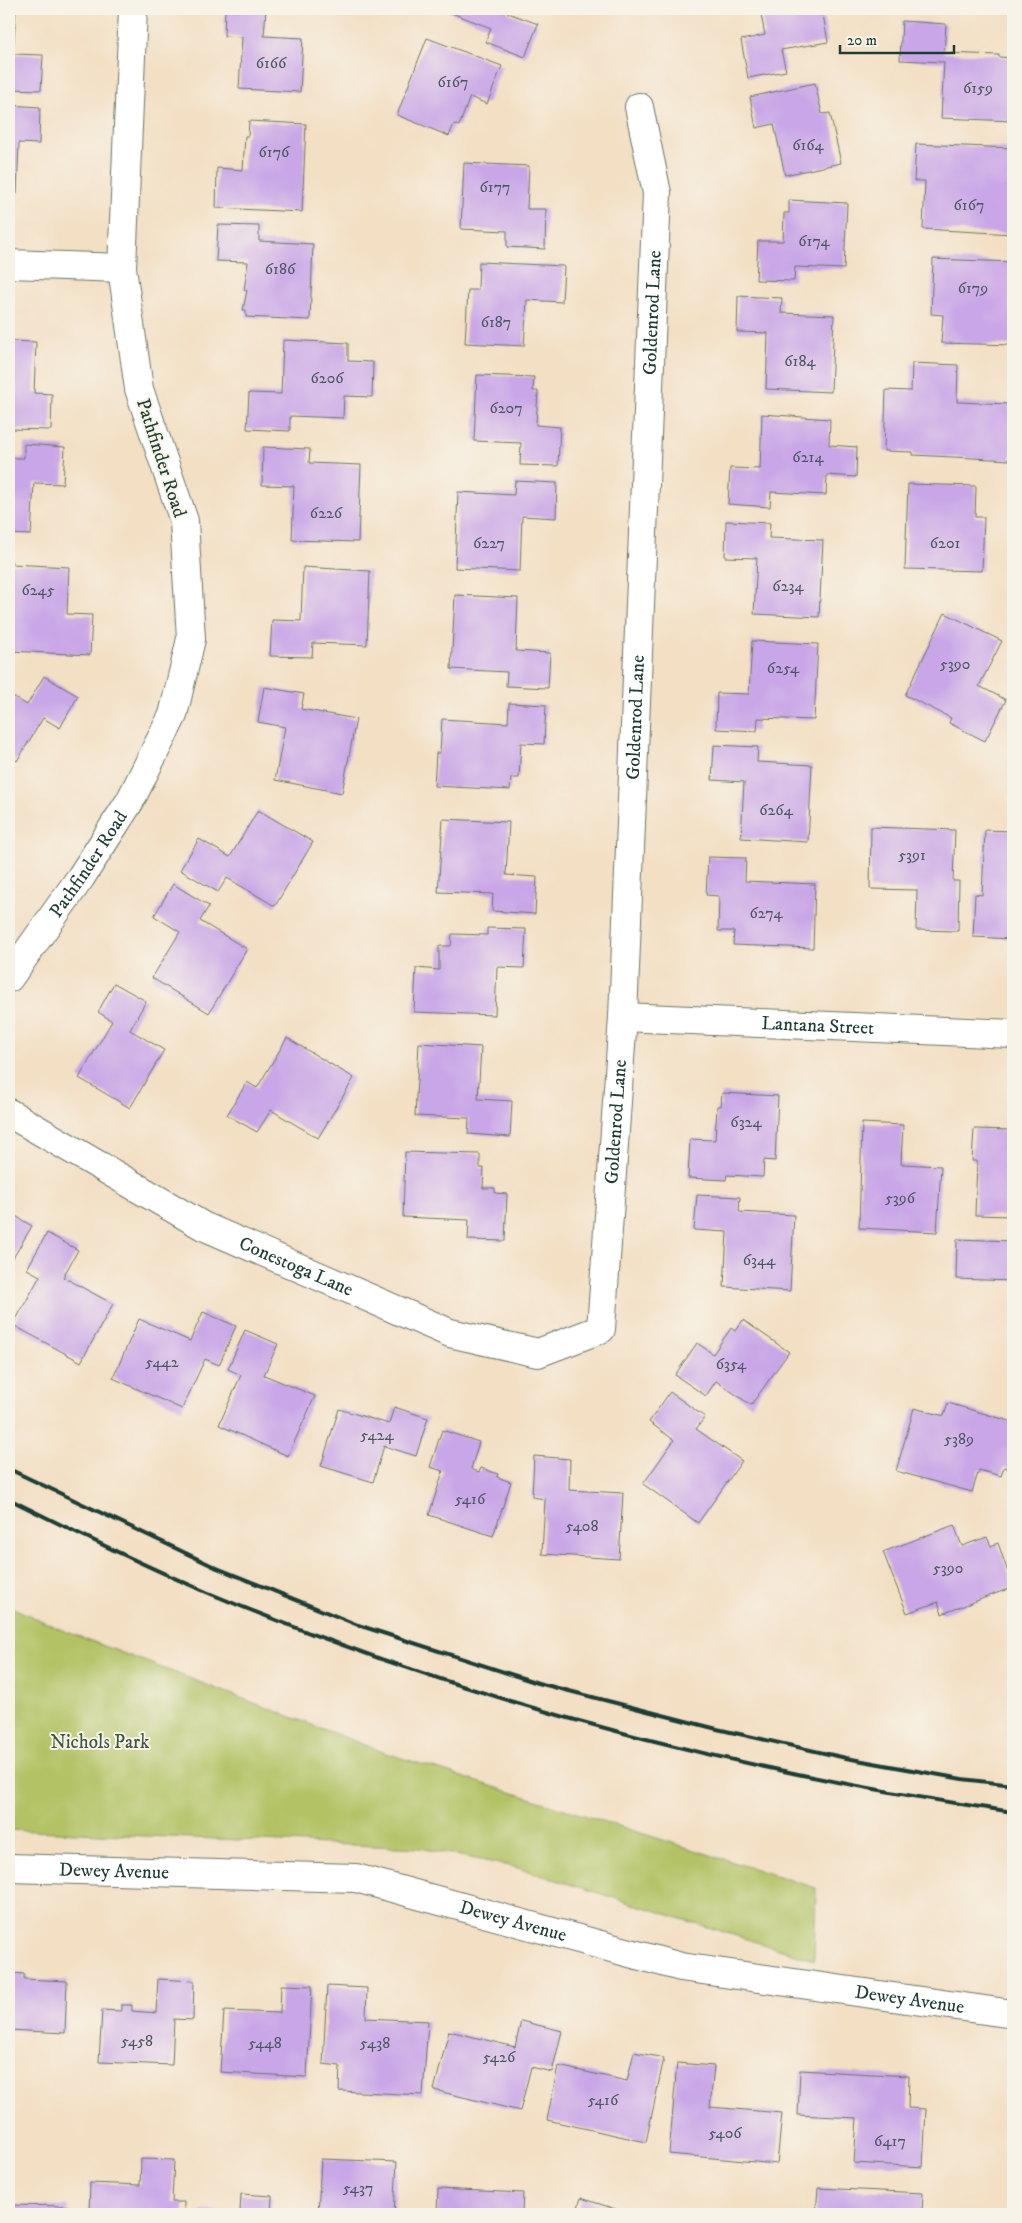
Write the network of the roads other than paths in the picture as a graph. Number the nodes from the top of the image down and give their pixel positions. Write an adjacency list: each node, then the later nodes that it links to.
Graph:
1 (134, 9): 4 (street, Pathfinder Road)
2 (639, 107): 6 (street, Goldenrod Lane)
3 (9, 264): 4 (street)
4 (122, 268): 5 (street, Pathfinder Road)
5 (9, 978)
6 (623, 1017): 7 (street, Lantana Street); 9 (street, Goldenrod Lane)
7 (1013, 1034)
8 (9, 1114): 9 (street, Conestoga Lane)
9 (601, 1329)
10 (9, 1868): 11 (street, Dewey Avenue)
11 (1013, 2014)

